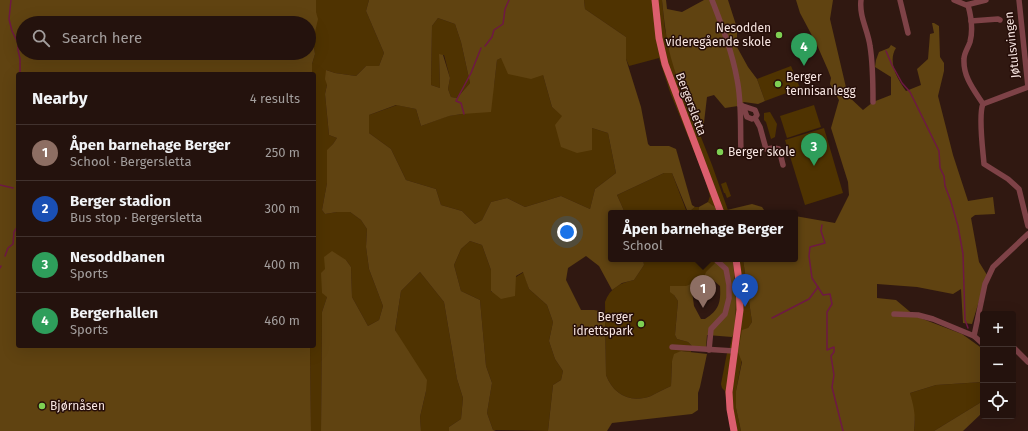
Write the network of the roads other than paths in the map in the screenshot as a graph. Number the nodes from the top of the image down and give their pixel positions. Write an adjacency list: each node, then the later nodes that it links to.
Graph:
1 (656, 0): 17 (main road, Bergersletta)
2 (712, 0): 14 (street)
3 (861, 0): 12 (street)
4 (900, 0): 11 (street)
5 (954, 0): 8 (street)
6 (986, 0): 8 (street)
7 (1019, 0): 13 (street, Jøtulsvingen)
8 (968, 5): 10 (street)
9 (1000, 20): 10 (street)
10 (971, 21): 13 (street)
11 (908, 33)
12 (873, 102)
13 (983, 104): 18 (street)
14 (742, 106): 15 (street); 16 (street)
15 (741, 152)
16 (784, 165)
17 (720, 210)
18 (1028, 226)
19 (1028, 234): 23 (street)
20 (718, 262): 26 (street)
21 (736, 262): 28 (main road)
22 (894, 314): 23 (street)
23 (974, 336): 24 (street)
24 (980, 341)
25 (672, 347): 26 (street)
26 (709, 350): 28 (street)
27 (1016, 350): 29 (street)
28 (734, 351): 30 (main road)
29 (1028, 362)
30 (734, 431)

